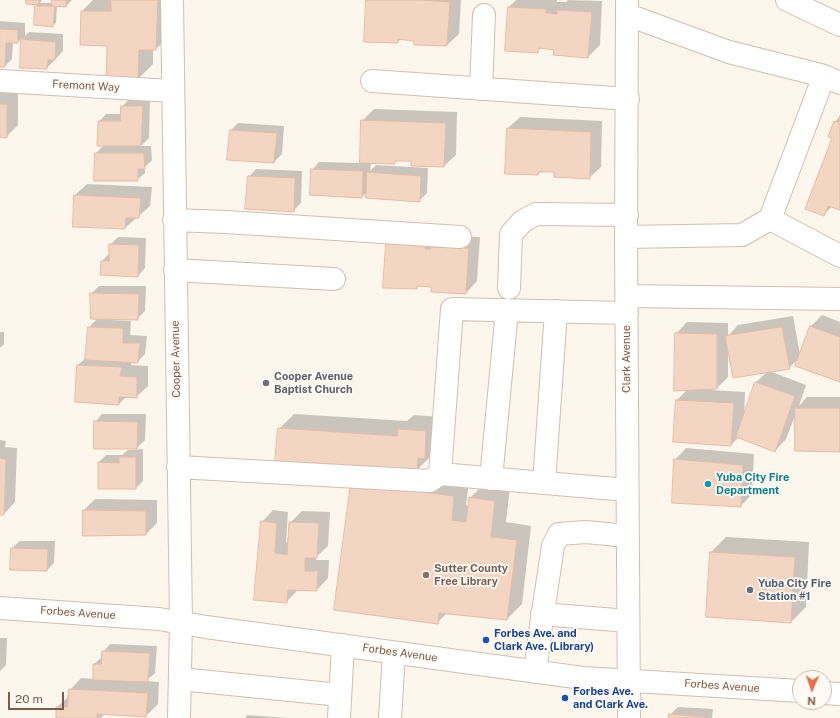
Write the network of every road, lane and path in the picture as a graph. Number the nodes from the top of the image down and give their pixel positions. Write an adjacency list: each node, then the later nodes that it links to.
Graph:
1 (172, 0): 10 (street, Cooper Avenue)
2 (788, 0): 5 (street)
3 (628, 7): 6 (street); 11 (street, Clark Avenue)
4 (484, 15): 9 (street)
5 (840, 25)
6 (832, 79): 13 (street)
7 (0, 81): 10 (street, Fremont Way)
8 (372, 81): 9 (street)
9 (481, 89): 11 (street)
10 (172, 91): 14 (street, Cooper Avenue)
11 (628, 99): 12 (street, Clark Avenue)
12 (627, 215): 16 (street, Clark Avenue); 20 (street)
13 (770, 219): 16 (street); 17 (street)
14 (174, 220): 15 (street); 18 (street, Cooper Avenue)
15 (460, 237)
16 (626, 237): 22 (street, Clark Avenue)
17 (840, 256)
18 (175, 270): 19 (street); 25 (street, Cooper Avenue)
19 (334, 278)
20 (509, 288)
21 (840, 299): 22 (street)
22 (627, 304): 24 (street); 29 (street, Clark Avenue)
23 (507, 310): 24 (street); 26 (street); 27 (street)
24 (556, 311): 28 (street)
25 (178, 467): 26 (street); 33 (street, Cooper Avenue)
26 (440, 474): 27 (street)
27 (491, 479): 28 (street)
28 (544, 483): 29 (street)
29 (627, 490): 30 (street, Clark Avenue)
30 (628, 536): 32 (street); 34 (street, Clark Avenue)
31 (0, 608): 33 (street, Forbes Avenue)
32 (542, 614): 34 (street); 37 (street)
33 (181, 622): 35 (street, Forbes Avenue); 38 (street, Cooper Avenue)
34 (628, 622): 39 (street, Clark Avenue)
35 (343, 645): 36 (street, Forbes Avenue); 41 (street)
36 (394, 652): 37 (street, Forbes Avenue); 44 (street)
37 (536, 672): 39 (street, Forbes Avenue)
38 (180, 679): 41 (street); 42 (street, Cooper Avenue)
39 (629, 681): 40 (street, Forbes Avenue); 45 (street, Clark Avenue)
40 (792, 691)
41 (340, 694): 43 (street)
42 (179, 718)
43 (339, 718)
44 (390, 718)
45 (629, 718)

